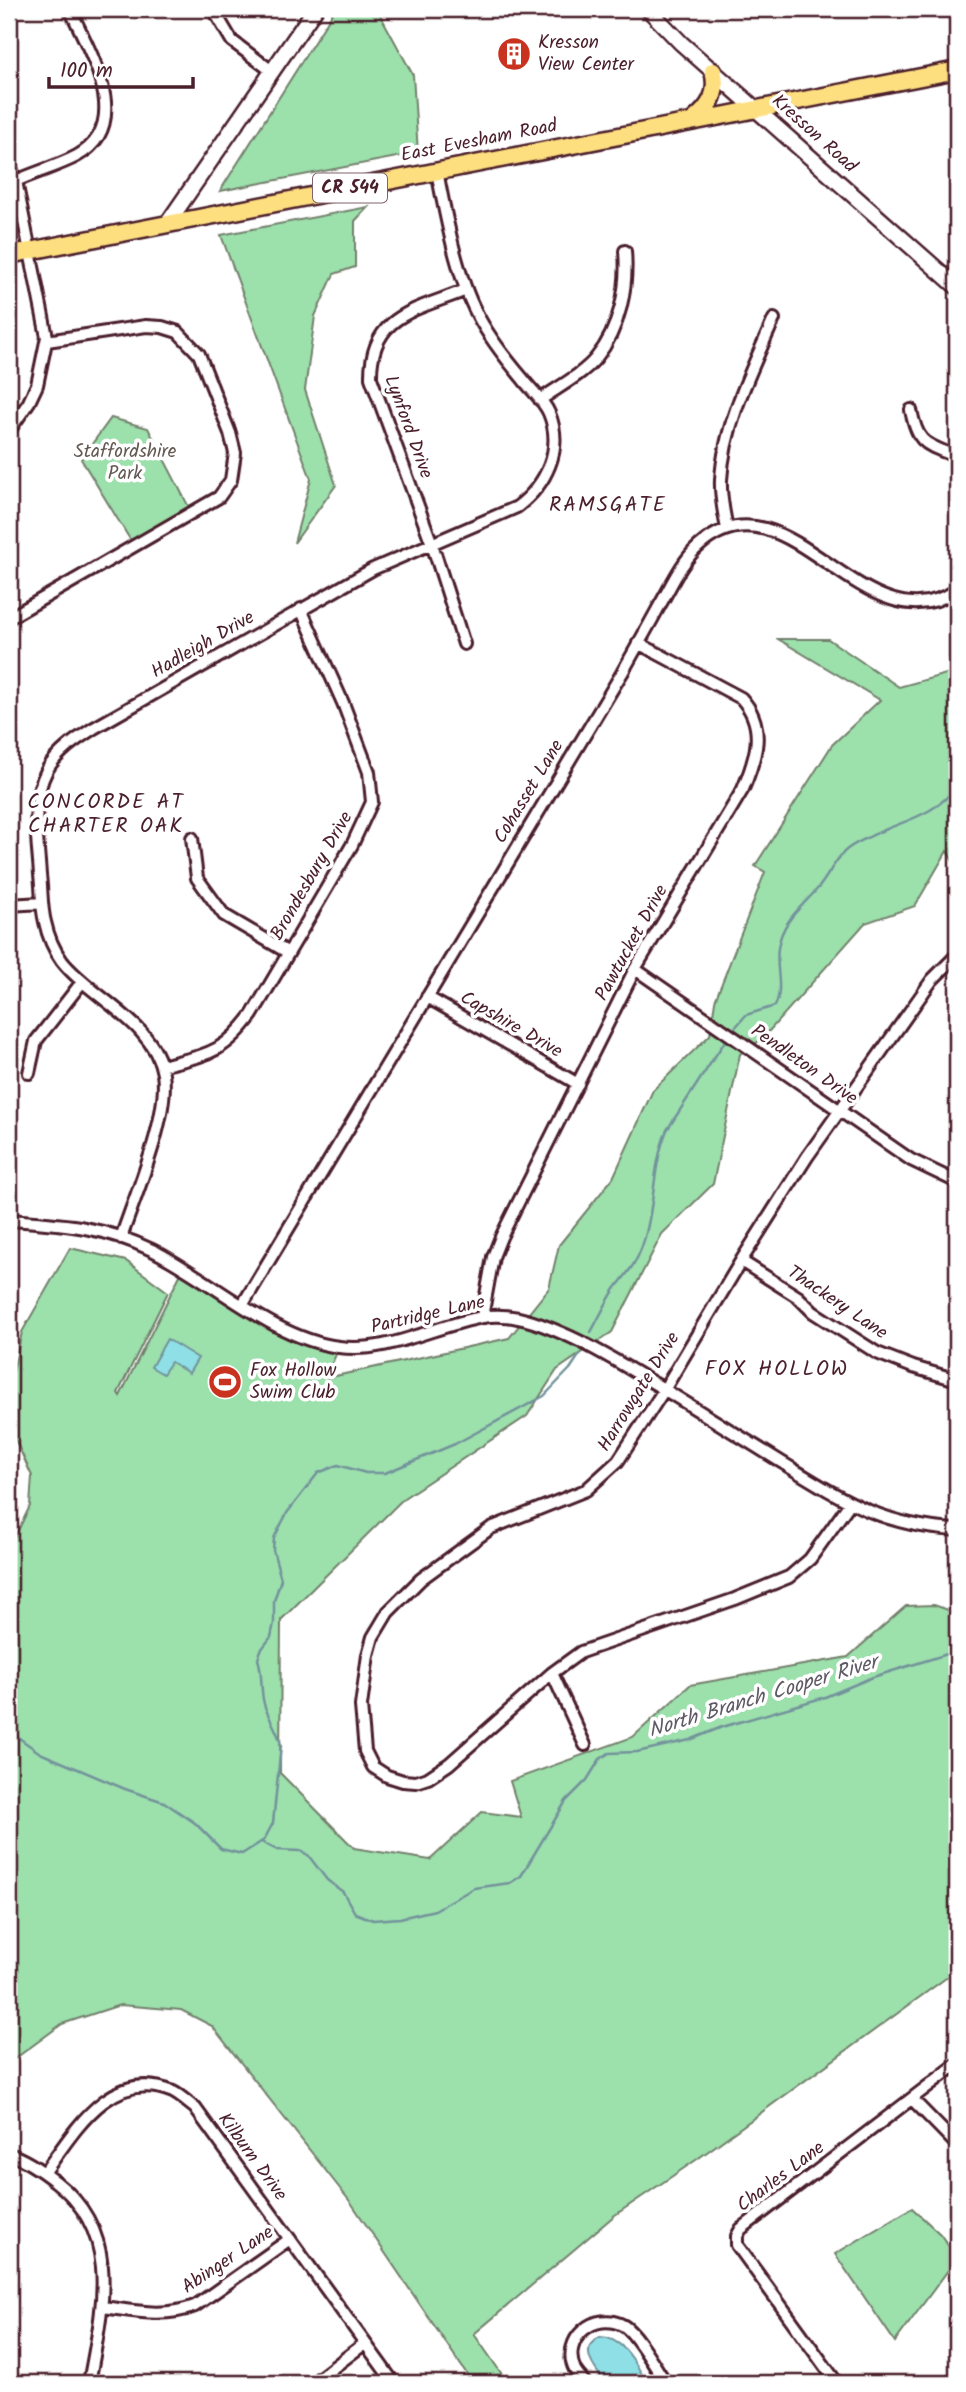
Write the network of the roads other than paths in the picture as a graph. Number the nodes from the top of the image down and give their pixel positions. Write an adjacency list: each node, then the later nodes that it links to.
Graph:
1 (70, 9): 12 (street)
2 (213, 9): 7 (street)
3 (315, 9): 7 (street)
4 (648, 9): 6 (street, Kresson Road)
5 (957, 70): 8 (main road, East Evesham Road / CR 544)
6 (713, 71): 8 (street, Kresson Road); 9 (main road)
7 (273, 72): 13 (street)
8 (756, 108): 9 (main road, East Evesham Road / CR 544); 17 (street, Kresson Road)
9 (694, 120): 11 (main road, East Evesham Road / CR 544)
10 (9, 163): 12 (street)
11 (436, 171): 13 (main road, East Evesham Road / CR 544); 18 (street, Hadleigh Drive)
12 (16, 181): 14 (street)
13 (167, 224): 14 (main road, East Evesham Road / CR 544)
14 (28, 251): 16 (main road, East Evesham Road / CR 544); 20 (street)
15 (625, 251): 21 (street)
16 (9, 254)
17 (957, 287)
18 (467, 290): 21 (street, Hadleigh Drive); 26 (street, Lynford Drive)
19 (774, 319): 25 (street)
20 (47, 341): 23 (street); 29 (street)
21 (540, 400): 26 (street, Hadleigh Drive)
22 (911, 410): 24 (street)
23 (9, 431)
24 (957, 457)
25 (727, 529): 27 (street, Cohasset Lane); 30 (street, Cohasset Lane)
26 (432, 544): 28 (street, Hadleigh Drive); 31 (street, Lynford Drive)
27 (957, 590)
28 (300, 609): 33 (street, Hadleigh Drive); 35 (street, Brondesbury Drive)
29 (9, 618)
30 (638, 643): 37 (street, Pawtucket Drive); 39 (street, Cohasset Lane)
31 (464, 644)
32 (192, 838): 35 (street)
33 (42, 902): 34 (street); 38 (street, Hadleigh Drive)
34 (9, 905)
35 (288, 953): 40 (street, Brondesbury Drive)
36 (957, 955): 43 (street, Harrowgate Drive)
37 (635, 969): 42 (street, Pawtucket Drive); 43 (street, Pendleton Drive)
38 (82, 982): 40 (street, Hadleigh Drive); 41 (street)
39 (428, 997): 42 (street, Capshire Drive); 48 (street, Cohasset Lane)
40 (161, 1066): 46 (street, Hadleigh Drive)
41 (29, 1073)
42 (578, 1084): 49 (street, Pawtucket Drive)
43 (840, 1111): 44 (street, Pendleton Drive); 47 (street, Harrowgate Drive)
44 (957, 1182)
45 (9, 1220): 46 (street, Partridge Lane)
46 (121, 1238): 48 (street, Partridge Lane)
47 (741, 1261): 50 (street, Thackery Lane); 51 (street, Harrowgate Drive)
48 (243, 1304): 49 (street, Partridge Lane)
49 (482, 1317): 51 (street, Partridge Lane)
50 (957, 1380)
51 (664, 1390): 52 (street, Partridge Lane); 54 (street, Harrowgate Drive)
52 (850, 1503): 53 (street, Partridge Lane); 54 (street, Harrowgate Drive)
53 (957, 1530)
54 (552, 1673): 55 (street)
55 (585, 1745)
56 (957, 2064): 57 (street, Charles Lane)
57 (912, 2099): 58 (street); 69 (street, Charles Lane)
58 (957, 2146)
59 (9, 2154): 60 (street)
60 (44, 2173): 61 (street, Kilburn Drive); 62 (street)
61 (289, 2239): 62 (street, Abinger Lane); 63 (street, Kilburn Drive)
62 (103, 2307): 64 (street)
63 (364, 2344): 65 (street); 66 (street, Kilburn Drive)
64 (89, 2383)
65 (313, 2383)
66 (394, 2383)
67 (585, 2383): 68 (street)
68 (666, 2383)
69 (837, 2383)

